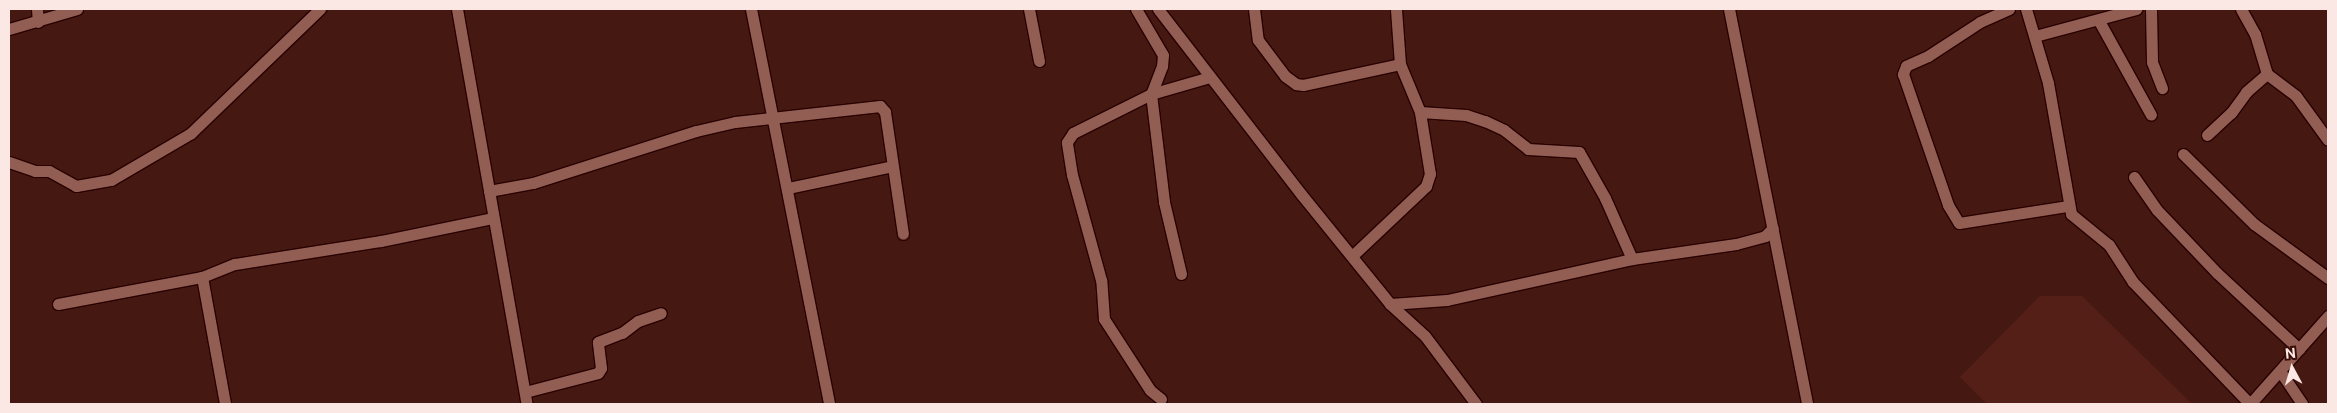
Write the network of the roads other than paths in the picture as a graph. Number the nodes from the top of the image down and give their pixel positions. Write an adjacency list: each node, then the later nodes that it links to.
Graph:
1 (37, 9): 18 (street)
2 (77, 9): 18 (street)
3 (320, 9): 33 (street)
4 (457, 9): 37 (street)
5 (751, 9): 29 (street)
6 (1029, 9): 21 (street)
7 (1136, 9): 26 (street)
8 (1158, 9): 24 (street)
9 (1254, 9): 22 (street)
10 (1396, 9): 22 (street)
11 (1729, 9): 40 (street)
12 (2009, 9): 38 (street)
13 (2026, 9): 20 (street)
14 (2136, 9): 17 (street)
15 (2151, 9): 25 (street)
16 (2240, 9): 23 (street)
17 (2099, 21): 20 (street); 28 (street)
18 (38, 22): 19 (street)
19 (9, 29)
20 (2035, 36): 38 (street)
21 (1039, 60)
22 (1400, 64): 27 (street)
23 (2268, 74): 30 (street); 31 (street)
24 (1210, 77): 26 (street); 42 (street)
25 (2162, 88)
26 (1151, 94): 44 (street); 54 (street)
27 (1420, 112): 42 (street); 43 (street)
28 (2151, 115)
29 (773, 119): 34 (street); 36 (street); 37 (street)
30 (2207, 135)
31 (2328, 140)
32 (2183, 154): 46 (street)
33 (9, 162)
34 (892, 166): 36 (street); 41 (street)
35 (2134, 177): 51 (street)
36 (788, 188): 57 (street)
37 (489, 191): 39 (street)
38 (2067, 206): 60 (street)
39 (493, 218): 45 (street); 53 (street)
40 (1773, 228): 43 (street); 59 (street)
41 (903, 234)
42 (1352, 256): 48 (street)
43 (1632, 259): 48 (street)
44 (1181, 274)
45 (202, 277): 47 (street); 55 (street)
46 (2328, 278)
47 (58, 304)
48 (1390, 304): 58 (street)
49 (661, 313): 53 (street)
50 (2328, 316): 51 (street)
51 (2299, 349): 52 (street)
52 (2280, 371): 60 (street); 61 (street)
53 (525, 392): 56 (street)
54 (1161, 400)
55 (225, 404)
56 (527, 404)
57 (829, 404)
58 (1476, 404)
59 (1806, 404)
60 (2250, 404)
61 (2302, 404)

